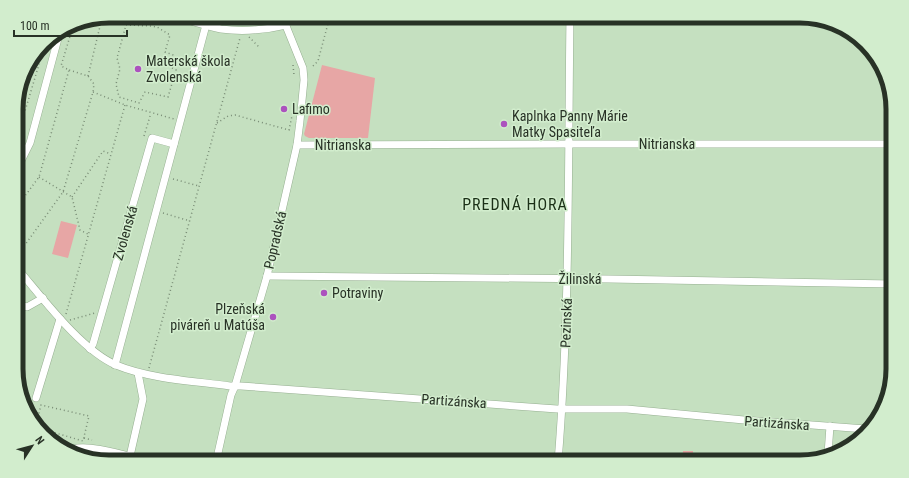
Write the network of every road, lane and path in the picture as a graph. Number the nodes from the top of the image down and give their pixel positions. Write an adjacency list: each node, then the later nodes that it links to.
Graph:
1 (199, 23): 5 (street)
2 (328, 23): 15 (path)
3 (570, 23): 27 (street, Pezinská)
4 (101, 24): 19 (path)
5 (206, 25): 6 (street); 24 (street, Zvolenská)
6 (286, 25): 29 (street, Popradská)
7 (71, 32): 17 (path)
8 (240, 36): 25 (path)
9 (254, 36): 11 (path)
10 (57, 41): 31 (street)
11 (259, 47)
12 (42, 56): 23 (path)
13 (176, 56): 16 (path)
14 (293, 64): 18 (path)
15 (313, 66)
16 (172, 68)
17 (69, 70): 19 (path); 32 (path)
18 (294, 75)
19 (88, 76): 20 (path)
20 (93, 92): 21 (path); 35 (path)
21 (125, 105): 24 (path); 30 (path)
22 (294, 106): 25 (path)
23 (23, 118)
24 (180, 121): 26 (street, Zvolenská)
25 (217, 123): 34 (path)
26 (174, 144): 51 (street, Zvolenská); 52 (street, Zvolenská)
27 (569, 144): 28 (street, Nitrianska); 29 (street, Nitrianska); 44 (street, Pezinská)
28 (886, 144)
29 (297, 145): 43 (street, Popradská)
30 (111, 154): 36 (path); 40 (path)
31 (23, 157)
32 (39, 177): 35 (path); 37 (path)
33 (173, 179): 34 (path)
34 (199, 186): 39 (path)
35 (63, 192): 36 (path); 41 (path)
36 (72, 197): 40 (path)
37 (23, 199)
38 (163, 213): 39 (path)
39 (190, 221): 53 (path)
40 (89, 234): 49 (path)
41 (23, 248)
42 (23, 275): 46 (street, Partizánska)
43 (267, 276): 44 (street, Žilinská); 55 (street, Popradská)
44 (568, 279): 45 (street, Žilinská); 57 (street, Pezinská)
45 (886, 284)
46 (43, 298): 47 (street); 49 (street, Partizánska)
47 (23, 306)
48 (95, 313): 50 (path)
49 (63, 317): 51 (street, Partizánska); 56 (street)
50 (70, 320)
51 (90, 348): 52 (street, Partizánska)
52 (115, 365): 54 (street, Partizánska)
53 (149, 368)
54 (138, 373): 55 (street, Partizánska); 67 (street)
55 (235, 386): 57 (street, Partizánska); 68 (street, Popradská)
56 (36, 398)
57 (562, 409): 59 (street, Partizánska); 69 (street, Pezinská)
58 (38, 417): 62 (path)
59 (830, 426): 60 (street, Partizánska); 65 (street)
60 (862, 429)
61 (52, 433): 62 (path)
62 (84, 438): 63 (path)
63 (98, 442)
64 (77, 448): 66 (street)
65 (828, 450)
66 (126, 455)
67 (130, 455)
68 (218, 455)
69 (559, 455)

